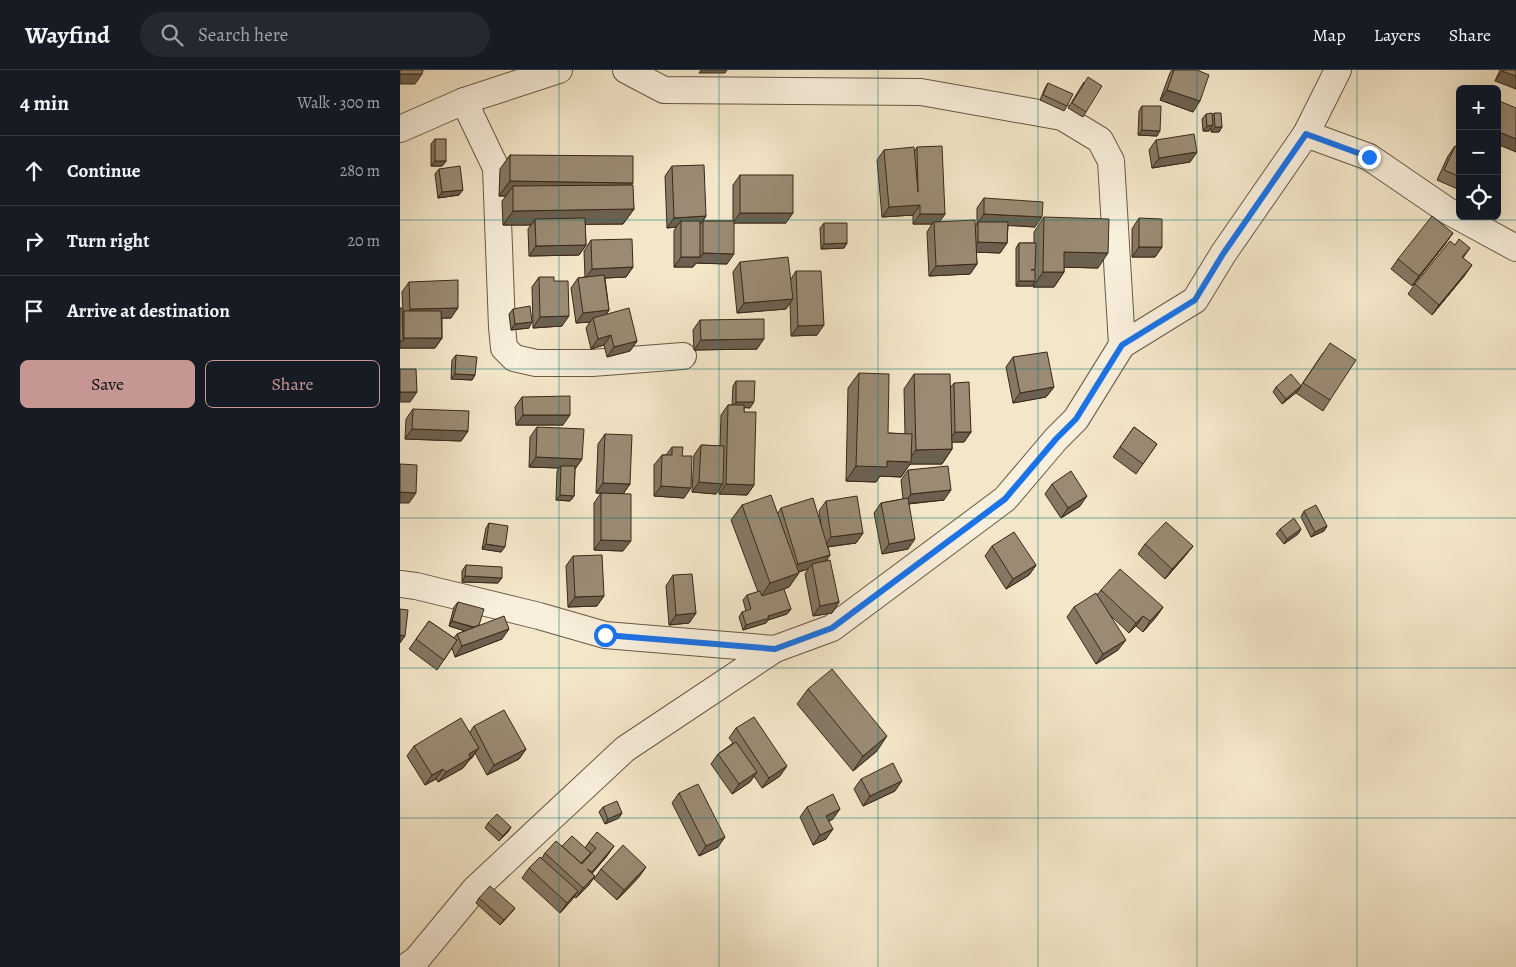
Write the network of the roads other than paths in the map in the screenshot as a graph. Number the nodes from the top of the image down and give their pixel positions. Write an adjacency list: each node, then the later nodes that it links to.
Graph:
1 (558, 70): 4 (street)
2 (626, 70): 8 (street)
3 (1338, 70): 6 (street)
4 (464, 101): 5 (street); 9 (street)
5 (400, 129)
6 (1306, 134): 7 (street); 8 (street)
7 (1516, 248)
8 (1122, 345): 11 (street)
9 (683, 356)
10 (400, 584): 11 (street)
11 (775, 649): 12 (street)
12 (406, 967)

